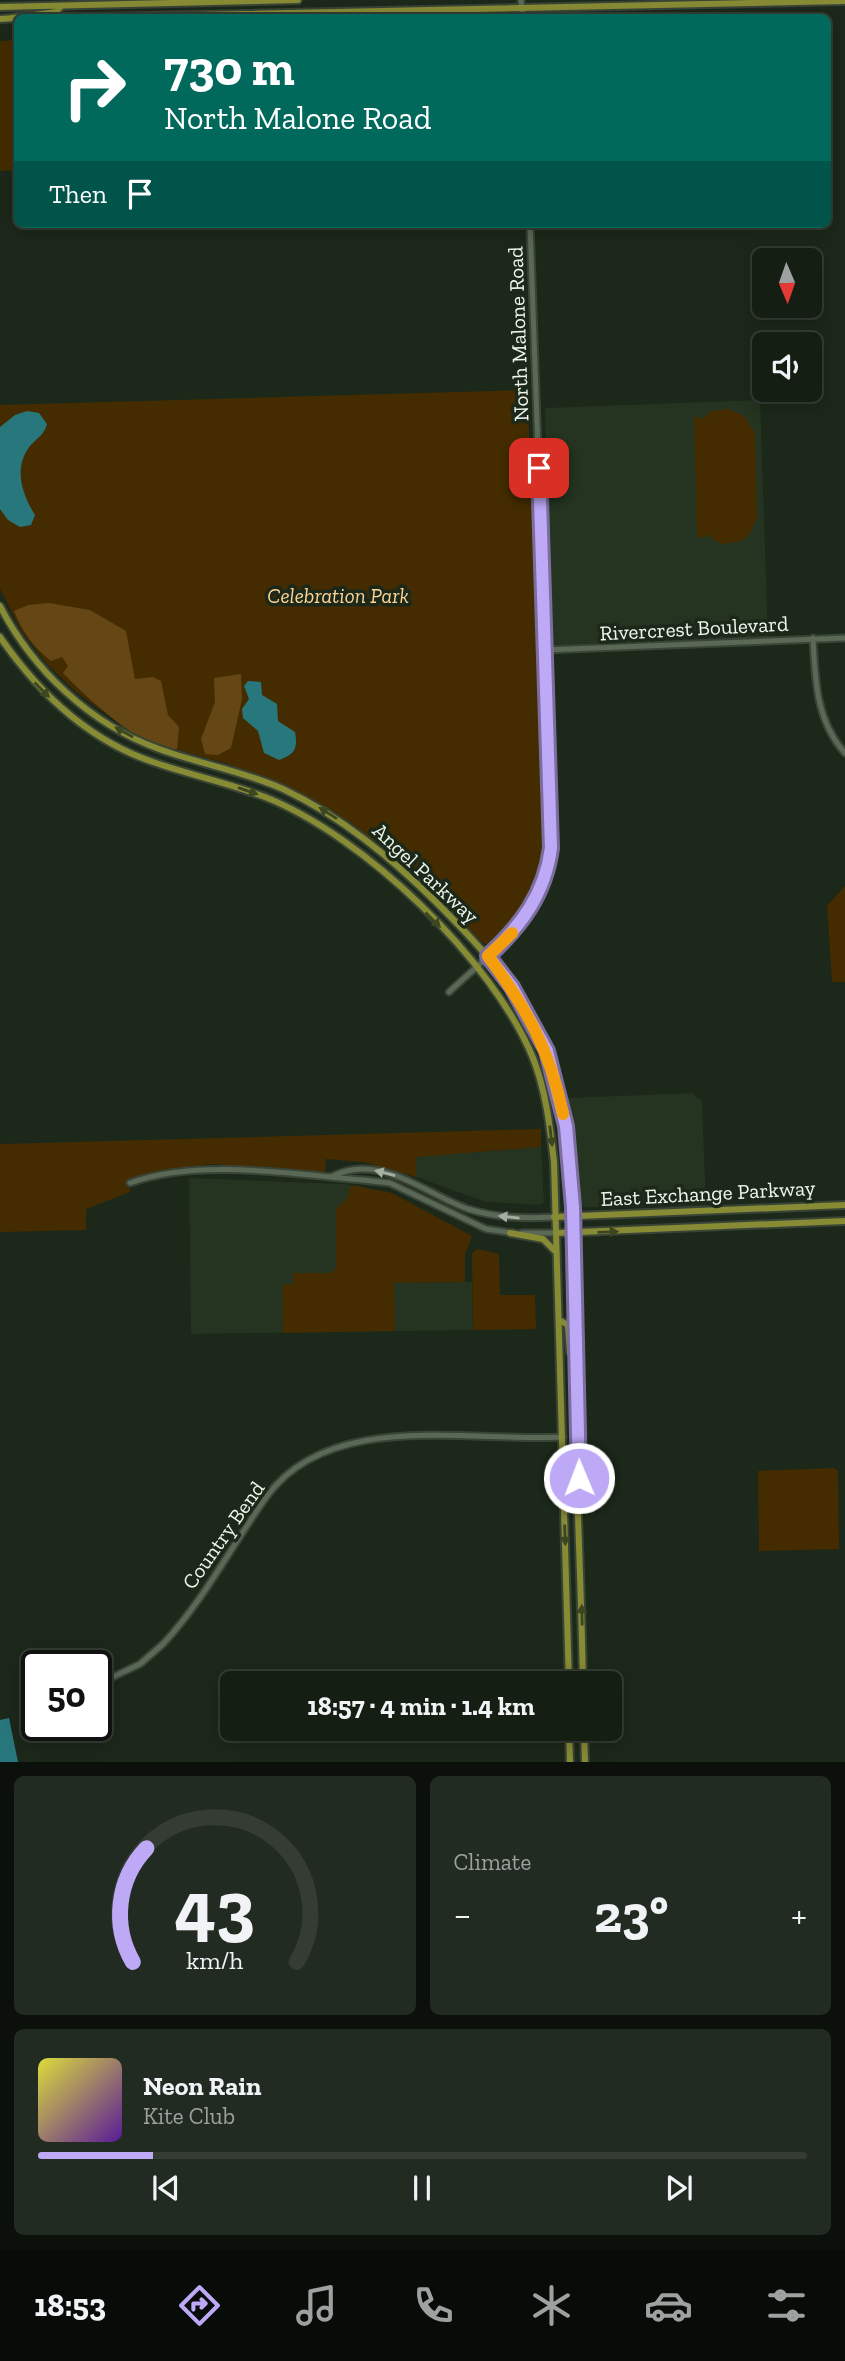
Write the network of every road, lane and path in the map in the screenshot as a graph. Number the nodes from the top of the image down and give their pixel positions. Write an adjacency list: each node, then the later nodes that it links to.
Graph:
1 (298, 0): 4 (main road)
2 (845, 1): 3 (main road)
3 (706, 2): 5 (main road)
4 (179, 3): 7 (main road); 10 (main road)
5 (638, 3): 6 (main road)
6 (521, 4): 11 (main road)
7 (61, 6): 8 (main road); 9 (main road)
8 (0, 7)
9 (44, 14)
10 (179, 14)
11 (210, 14)
12 (530, 228): 17 (street, North Malone Road)
13 (0, 606): 19 (main road, Angel Parkway, one-way to 13)
14 (0, 637): 20 (main road, Angel Parkway, one-way to 20)
15 (813, 638): 16 (street, Rivercrest Boulevard); 17 (street, Rivercrest Boulevard); 18 (street)
16 (845, 638)
17 (545, 650): 21 (street, North Malone Road)
18 (845, 753)
19 (187, 758): 20 (main road); 21 (main road, Angel Parkway, one-way to 19)
20 (183, 771): 22 (main road, Angel Parkway, one-way to 22)
21 (488, 956): 22 (street, North Malone Road); 32 (main road, Angel Parkway)
22 (478, 965): 23 (street, North Malone Road); 31 (main road, Angel Parkway, one-way to 31)
23 (449, 992)
24 (331, 1177): 25 (street, East Exchange Parkway); 26 (street, East Exchange Parkway, one-way to 24); 27 (street, East Exchange Parkway)
25 (130, 1183)
26 (421, 1186): 27 (street); 31 (street, East Exchange Parkway, one-way to 26)
27 (416, 1194): 36 (street, East Exchange Parkway)
28 (845, 1205): 29 (main road, East Exchange Parkway)
29 (742, 1208): 30 (main road, East Exchange Parkway); 34 (main road)
30 (691, 1211): 32 (main road, East Exchange Parkway); 35 (main road)
31 (555, 1217): 32 (main road, East Exchange Parkway); 37 (main road, Angel Parkway)
32 (573, 1217): 38 (main road, Angel Parkway)
33 (845, 1222): 34 (main road, East Exchange Parkway)
34 (743, 1225): 35 (main road, East Exchange Parkway)
35 (691, 1227): 38 (main road, East Exchange Parkway, one-way to 35)
36 (510, 1233): 37 (street, East Exchange Parkway); 39 (main road)
37 (556, 1233): 38 (main road, East Exchange Parkway); 39 (main road, Angel Parkway)
38 (573, 1233): 41 (main road, Angel Parkway)
39 (556, 1257): 40 (main road, Angel Parkway)
40 (559, 1320): 41 (main road); 42 (main road, Angel Parkway)
41 (575, 1378): 43 (main road, Angel Parkway)
42 (562, 1437): 43 (main road); 44 (main road, Angel Parkway, one-way to 44); 46 (street, Country Bend)
43 (578, 1437): 45 (main road, Angel Parkway, one-way to 43)
44 (569, 1671)
45 (583, 1671)
46 (112, 1677)
47 (569, 1741): 49 (main road)
48 (584, 1741): 50 (main road)
49 (570, 1762)
50 (585, 1762)

